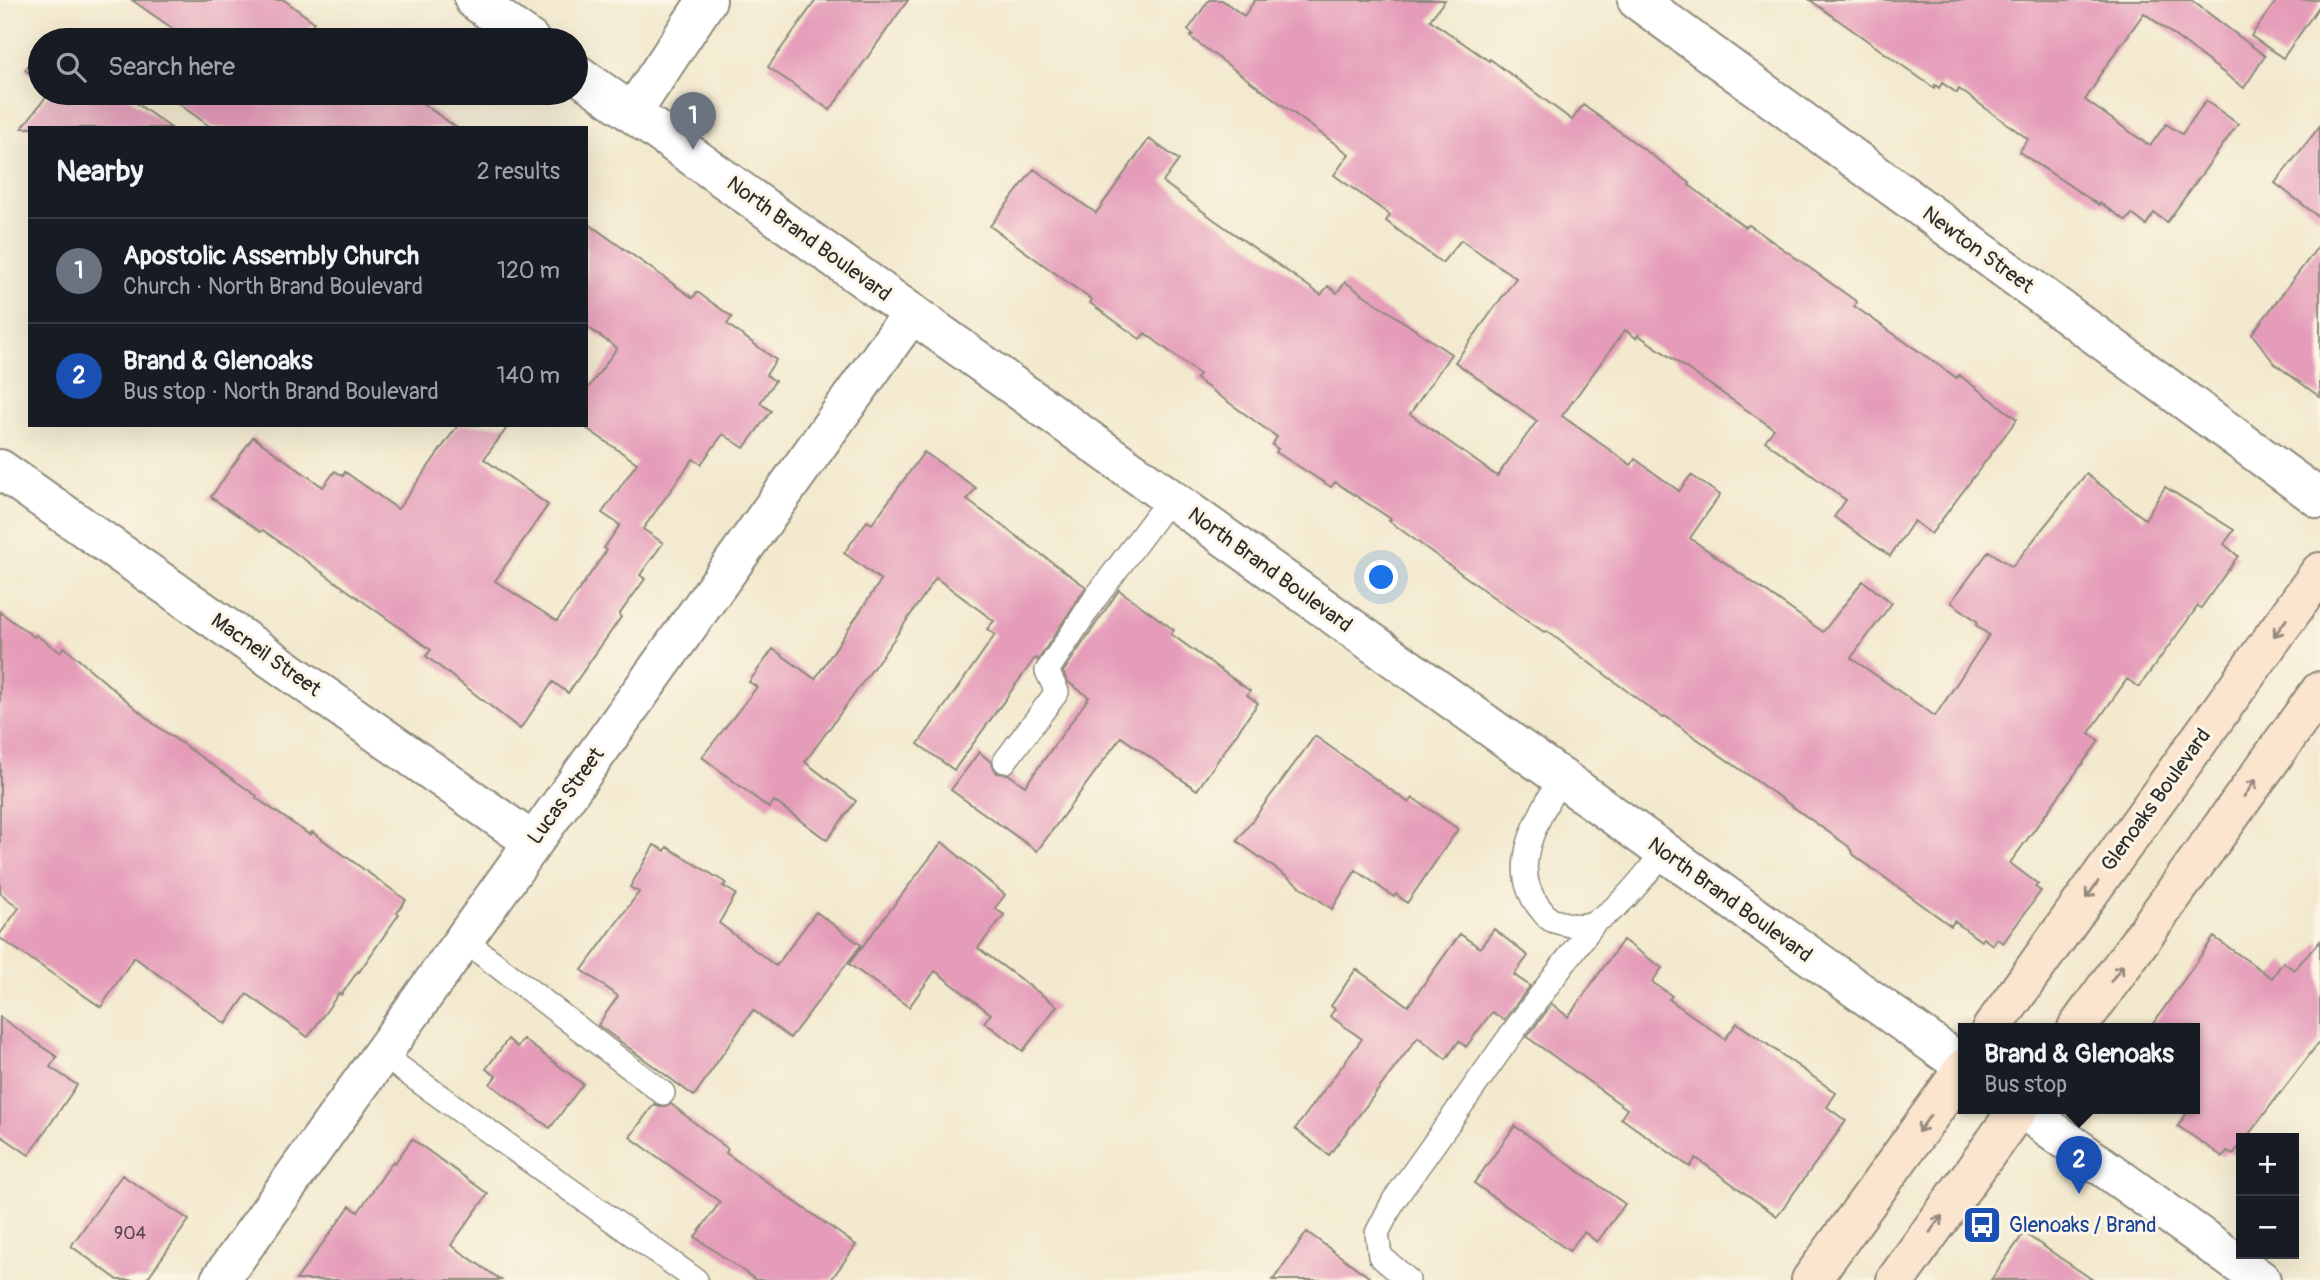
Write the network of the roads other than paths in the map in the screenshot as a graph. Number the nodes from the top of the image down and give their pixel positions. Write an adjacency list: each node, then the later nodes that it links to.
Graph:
1 (474, 0): 4 (street)
2 (707, 0): 6 (street)
3 (1637, 0): 10 (street, Newton Street)
4 (513, 28)
5 (588, 82): 6 (street, North Brand Boulevard)
6 (632, 113): 7 (street, North Brand Boulevard)
7 (912, 313): 9 (street, North Brand Boulevard); 15 (street, Lucas Street)
8 (0, 469): 15 (street, Macneil Street)
9 (1170, 498): 13 (lane); 14 (street, North Brand Boulevard)
10 (2320, 499)
11 (2320, 572): 19 (main road, Glenoaks Boulevard, one-way to 19)
12 (2320, 691): 20 (main road, one-way to 12)
13 (1005, 761)
14 (1560, 778): 16 (street, North Brand Boulevard); 17 (lane)
15 (533, 842): 18 (street, Lucas Street)
16 (1664, 852): 17 (lane); 22 (street, North Brand Boulevard)
17 (1595, 922): 29 (lane)
18 (464, 940): 21 (street, Lucas Street); 24 (lane)
19 (1997, 1023)
20 (2081, 1023)
21 (381, 1054): 27 (street, Lucas Street); 28 (lane)
22 (1958, 1063)
23 (1958, 1075): 30 (main road, one-way to 30)
24 (663, 1093)
25 (2016, 1114): 31 (main road, one-way to 25)
26 (2028, 1114): 32 (street)
27 (220, 1280)
28 (696, 1280)
29 (1408, 1280)
30 (1811, 1280)
31 (1896, 1280)
32 (2261, 1280)

